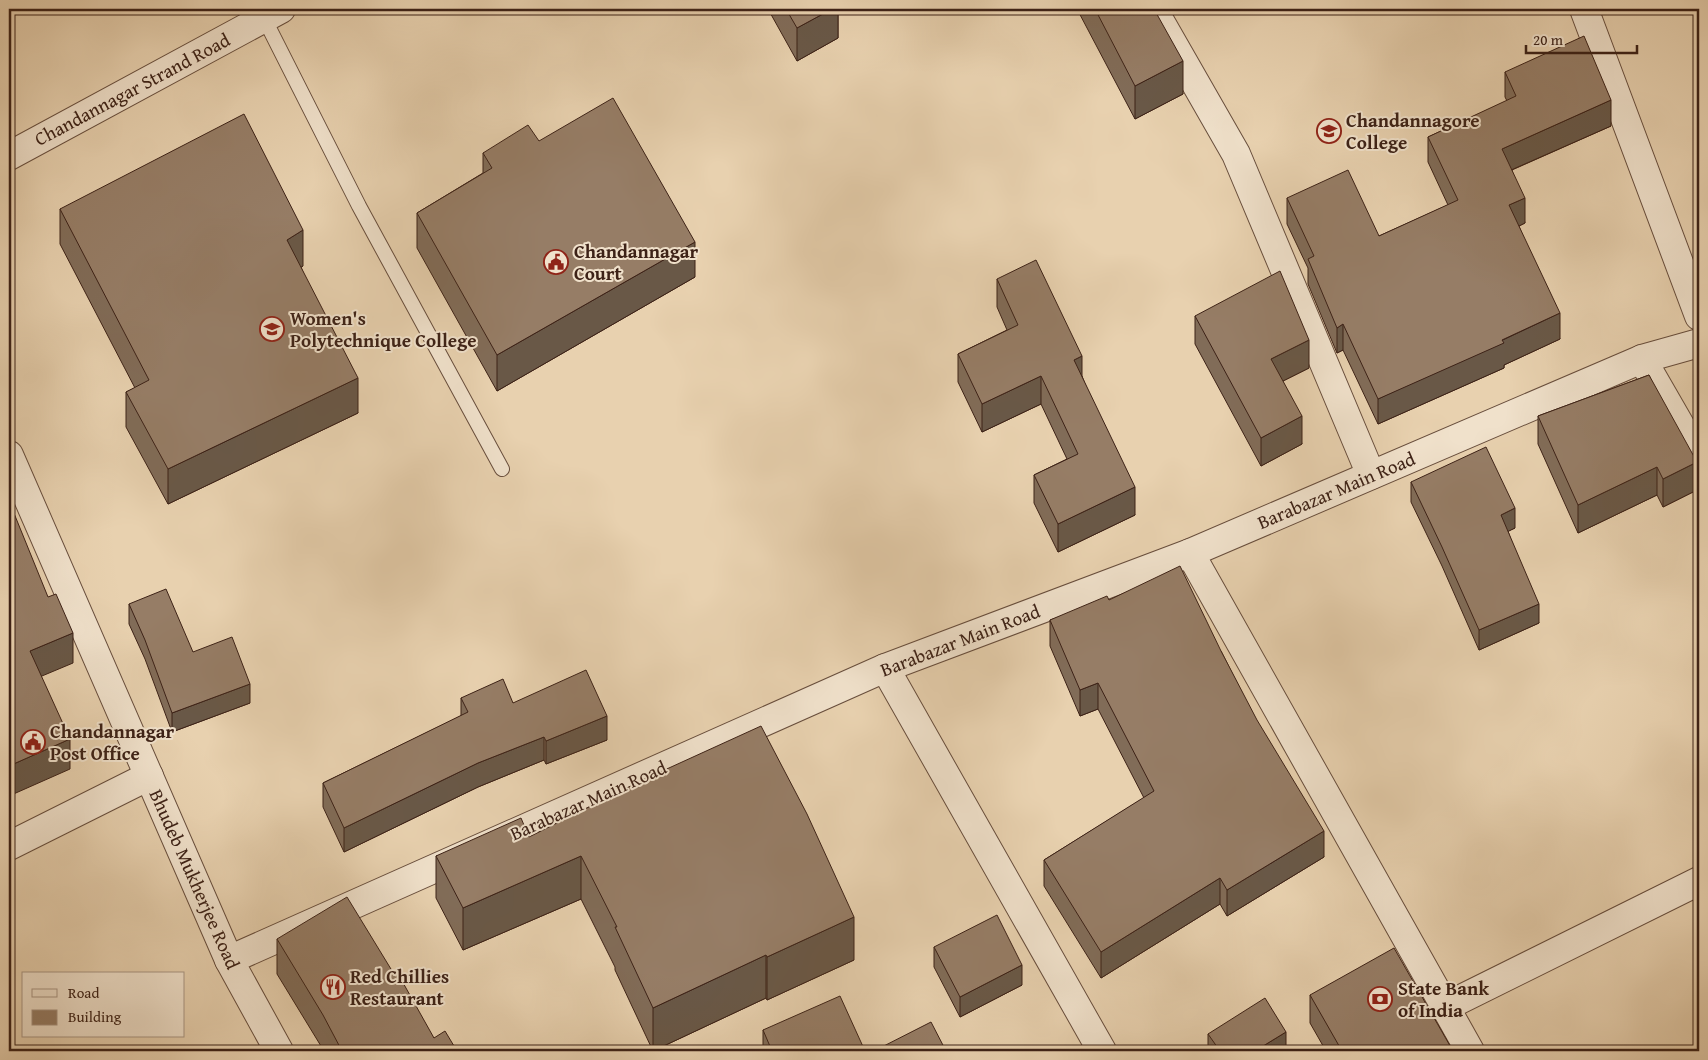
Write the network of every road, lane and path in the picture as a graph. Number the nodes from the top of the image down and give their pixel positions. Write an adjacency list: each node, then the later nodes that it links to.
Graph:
1 (1153, 9): 11 (street)
2 (1584, 9): 5 (street)
3 (272, 13): 4 (street, Chandannagar Strand Road); 10 (lane)
4 (9, 156)
5 (1699, 316)
6 (1699, 343): 7 (street, Barabazar Main Road)
7 (1642, 359): 9 (street); 11 (street, Barabazar Main Road)
8 (9, 455): 12 (street, Bhudeb Mukherjee Road)
9 (1699, 458)
10 (502, 469)
11 (1371, 475): 13 (street, Barabazar Main Road)
12 (20, 510): 15 (street, Bhudeb Mukherjee Road)
13 (1190, 553): 14 (street, Barabazar Main Road); 19 (street)
14 (885, 668): 18 (street, Barabazar Main Road); 21 (street)
15 (149, 776): 16 (street); 18 (street, Bhudeb Mukherjee Road)
16 (9, 846)
17 (1699, 881): 19 (street)
18 (229, 960): 20 (street, Bhudeb Mukherjee Road)
19 (1445, 1007): 22 (street)
20 (279, 1051)
21 (1102, 1051)
22 (1470, 1051)

